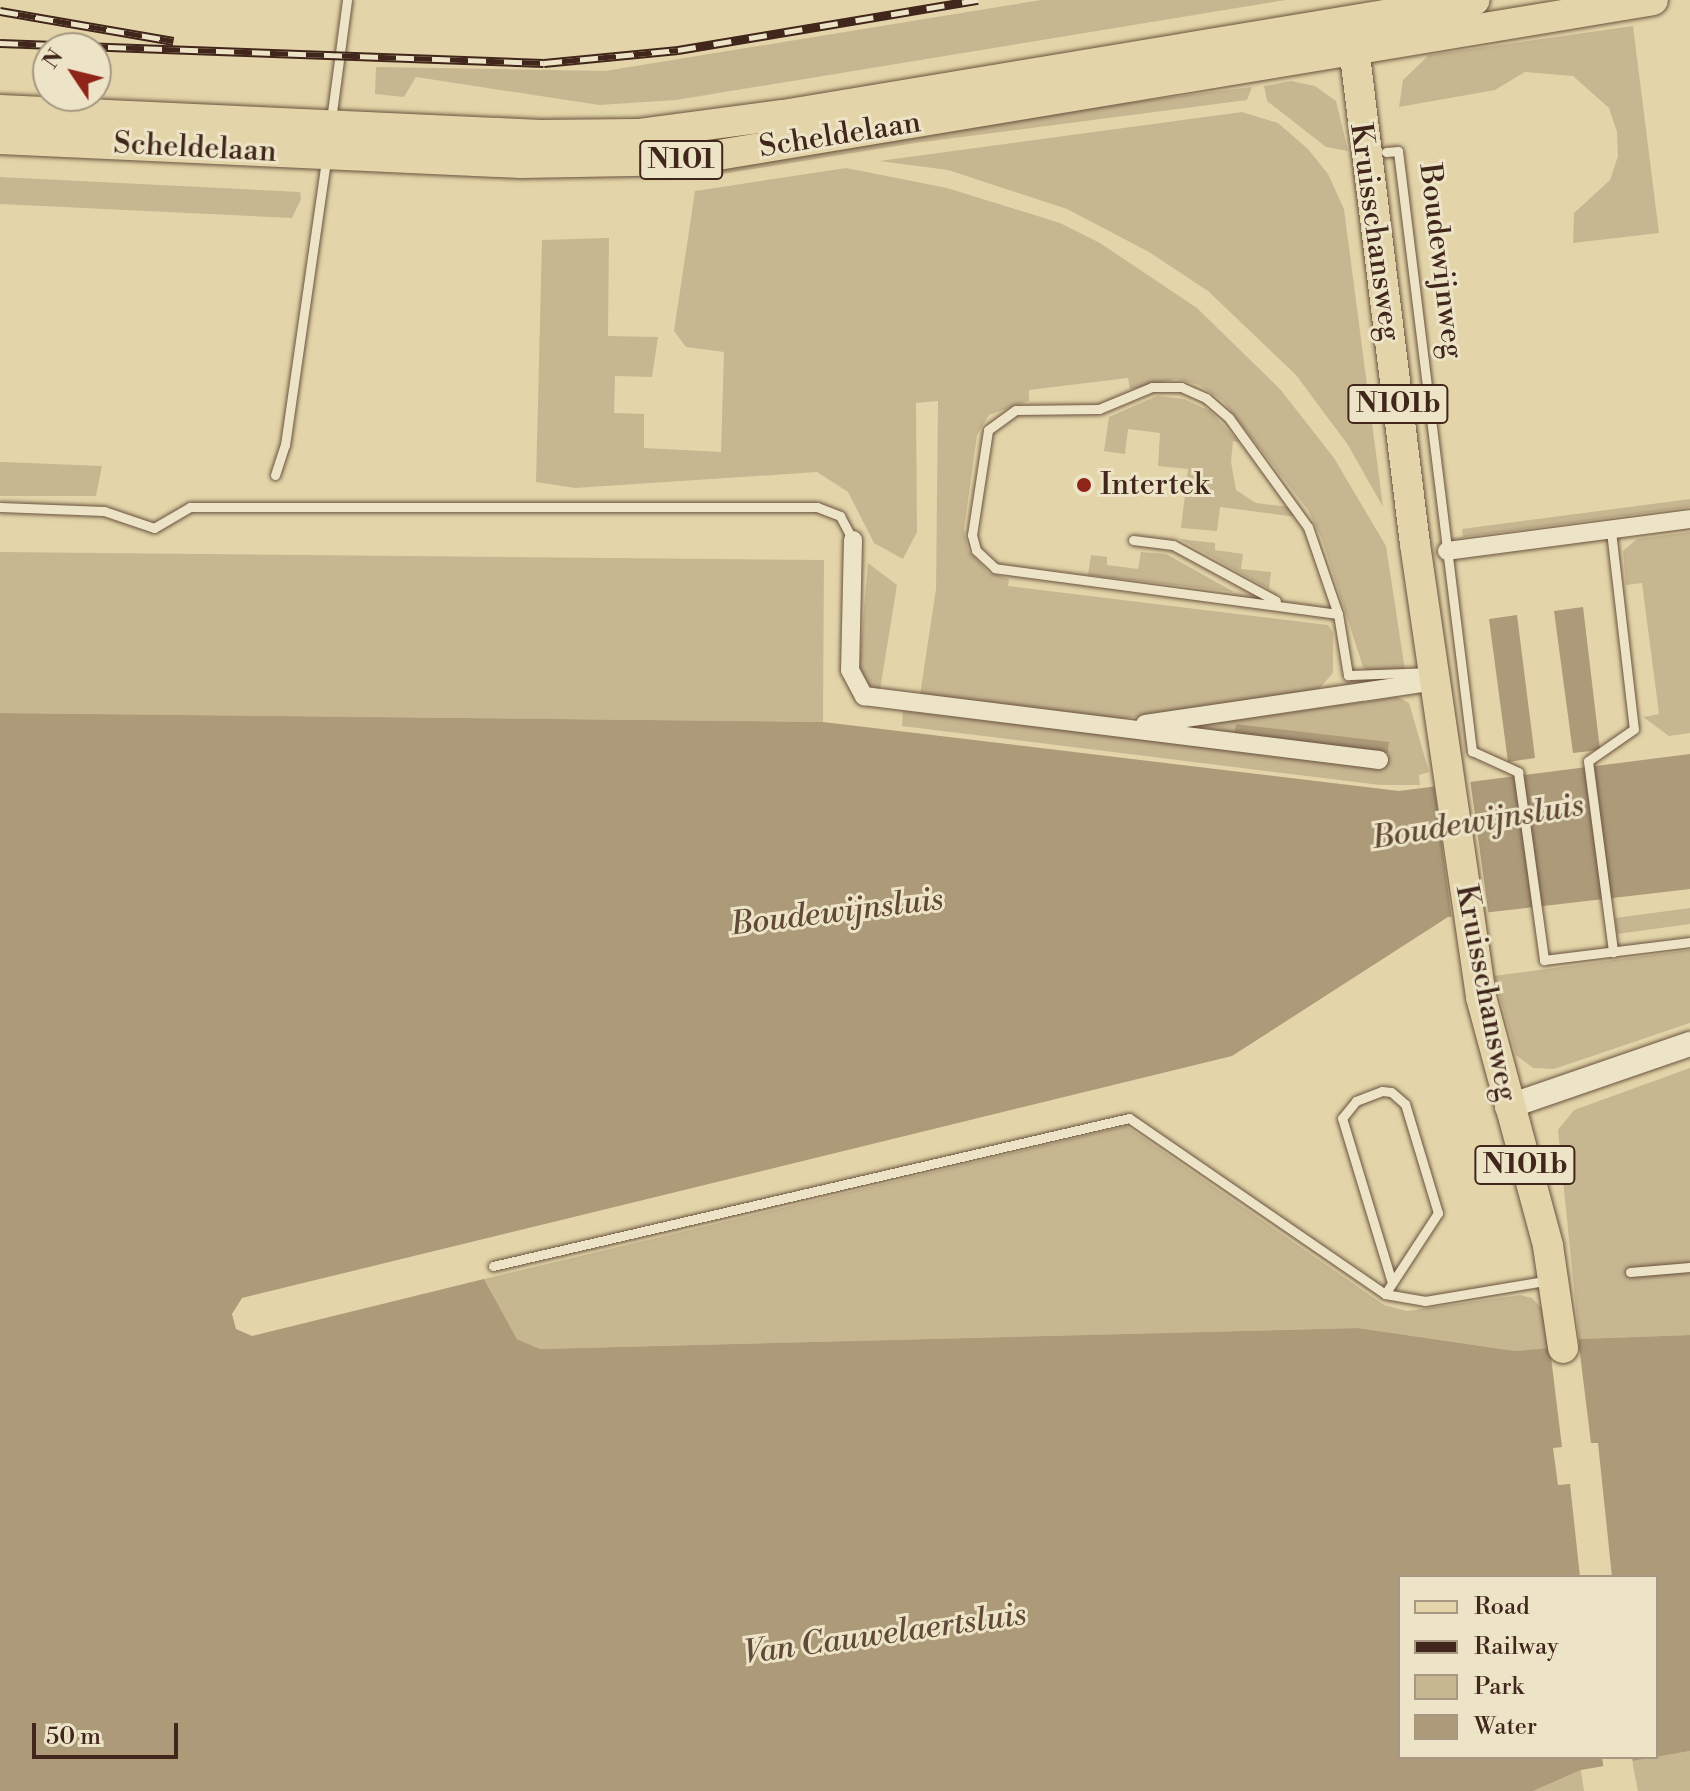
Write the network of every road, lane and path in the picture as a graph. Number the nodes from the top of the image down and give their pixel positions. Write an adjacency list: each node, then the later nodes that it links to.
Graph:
1 (347, 0): 7 (lane)
2 (1653, 0): 3 (main road, Scheldelaan / N101)
3 (1478, 9): 4 (main road, Scheldelaan / N101)
4 (1352, 35): 7 (main road, Scheldelaan / N101); 8 (main road, Kruisschansweg / N101b)
5 (0, 110): 7 (main road, Scheldelaan / N101)
6 (0, 139): 7 (main road, Scheldelaan / N101)
7 (328, 140): 9 (lane)
8 (1375, 153): 15 (lane, Boudewijnweg); 18 (main road, Kruisschansweg / N101b)
9 (275, 475)
10 (0, 507): 13 (lane)
11 (1690, 519): 12 (street)
12 (1611, 531): 15 (street); 22 (lane)
13 (853, 540): 19 (street)
14 (1133, 540): 16 (lane)
15 (1447, 551): 22 (lane)
16 (1282, 605): 17 (lane); 17 (lane)
17 (1338, 614): 18 (lane)
18 (1436, 676): 19 (street); 24 (main road, Kruisschansweg / N101b)
19 (1118, 727): 20 (street)
20 (1379, 760)
21 (1690, 942): 22 (lane)
22 (1613, 952)
23 (1690, 1044): 24 (street)
24 (1507, 1107): 28 (main road, Kruisschansweg / N101b)
25 (493, 1266): 30 (lane)
26 (1690, 1267): 27 (lane)
27 (1630, 1272)
28 (1553, 1279): 30 (lane); 31 (main road, Kruisschansweg / N101b)
29 (1392, 1283): 29 (lane); 30 (lane)
30 (1385, 1294)
31 (1563, 1348)

